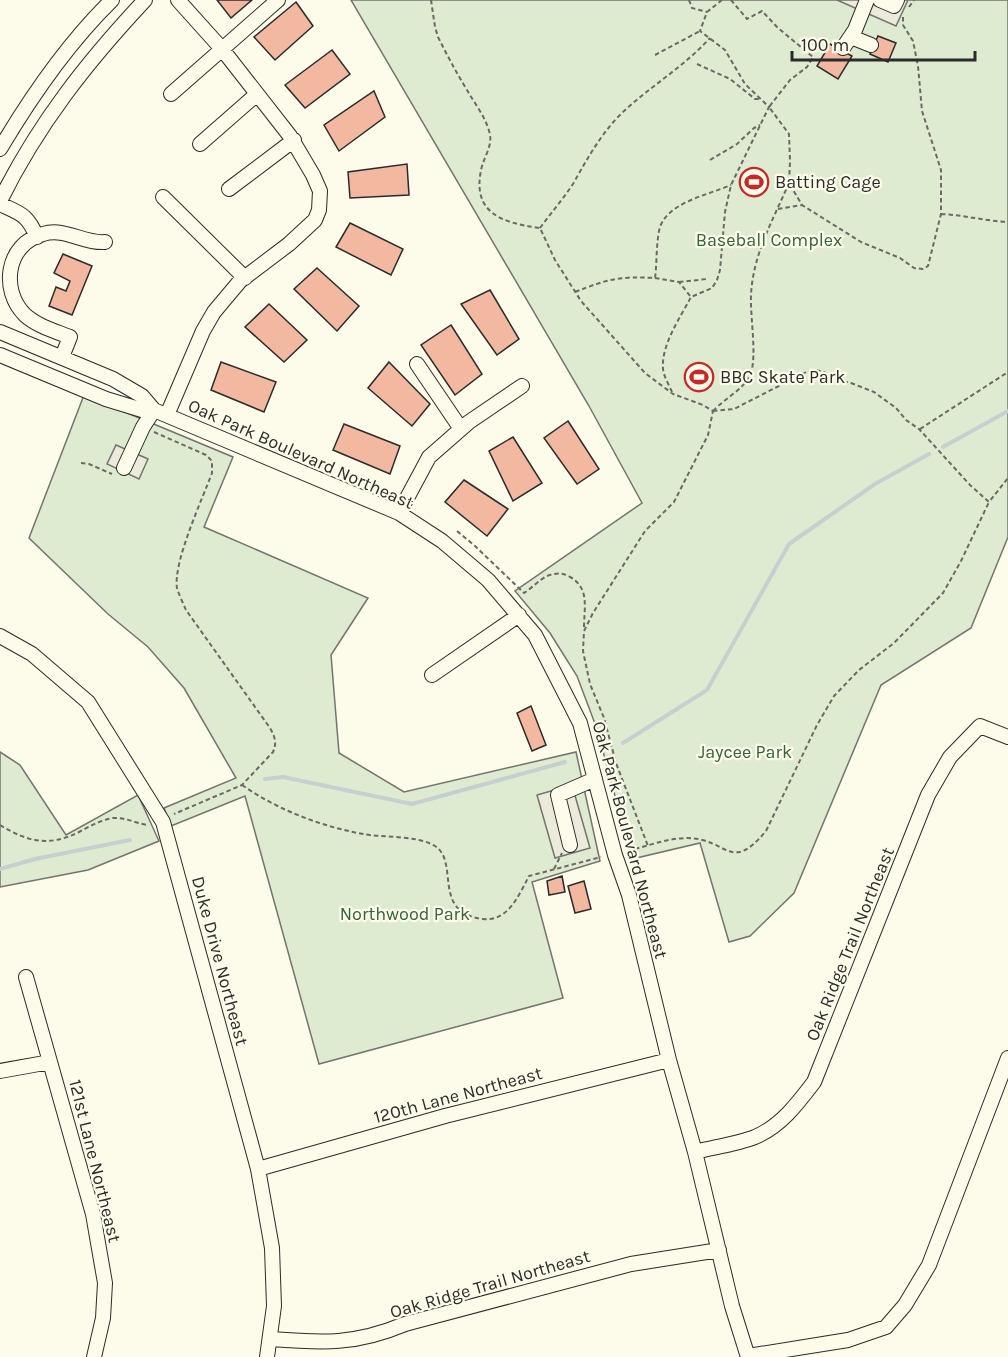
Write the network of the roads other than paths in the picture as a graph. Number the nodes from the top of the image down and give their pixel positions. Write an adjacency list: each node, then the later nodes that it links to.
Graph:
1 (112, 0): 14 (street)
2 (145, 0): 17 (street)
3 (178, 0): 9 (street)
4 (278, 0): 9 (street)
5 (867, 0): 8 (street)
6 (880, 0): 7 (street)
7 (900, 7)
8 (871, 45)
9 (222, 49): 10 (street); 11 (street)
10 (171, 94)
11 (257, 94): 12 (street); 13 (street)
12 (294, 140): 15 (street); 20 (street)
13 (200, 144)
14 (0, 149)
15 (229, 189)
16 (163, 197): 20 (street)
17 (0, 202): 18 (street)
18 (37, 237): 19 (street); 23 (street)
19 (105, 242)
20 (245, 278): 26 (street)
21 (0, 332): 23 (street, Oak Park Boulevard Northeast)
22 (0, 355): 26 (street, Oak Park Boulevard Northeast)
23 (62, 357): 26 (street, Oak Park Boulevard Northeast)
24 (417, 364): 27 (street)
25 (522, 386): 27 (street)
26 (161, 412): 28 (street); 29 (street, Oak Park Boulevard Northeast)
27 (461, 429): 29 (street)
28 (124, 468)
29 (399, 513): 30 (street, Oak Park Boulevard Northeast)
30 (519, 615): 32 (street); 34 (street, Oak Park Boulevard Northeast)
31 (0, 636): 42 (street, Duke Drive Northeast)
32 (432, 675)
33 (1008, 737): 41 (street, Oak Ridge Trail Northeast)
34 (595, 779): 35 (street); 38 (street, Oak Park Boulevard Northeast)
35 (570, 845)
36 (26, 977): 39 (street, 121st Lane Northeast)
37 (1008, 1058): 45 (street)
38 (669, 1060): 41 (street, Oak Park Boulevard Northeast); 42 (street, 120th Lane Northeast)
39 (50, 1062): 40 (street); 46 (street, 121st Lane Northeast)
40 (0, 1071)
41 (695, 1152): 43 (street, Oak Park Boulevard Northeast)
42 (258, 1169): 44 (street, Duke Drive Northeast)
43 (719, 1250): 44 (street, Oak Ridge Trail Northeast); 45 (street, Oak Park Boulevard Northeast)
44 (271, 1339): 47 (street, Duke Drive Northeast)
45 (748, 1356)
46 (94, 1357)
47 (267, 1357)

